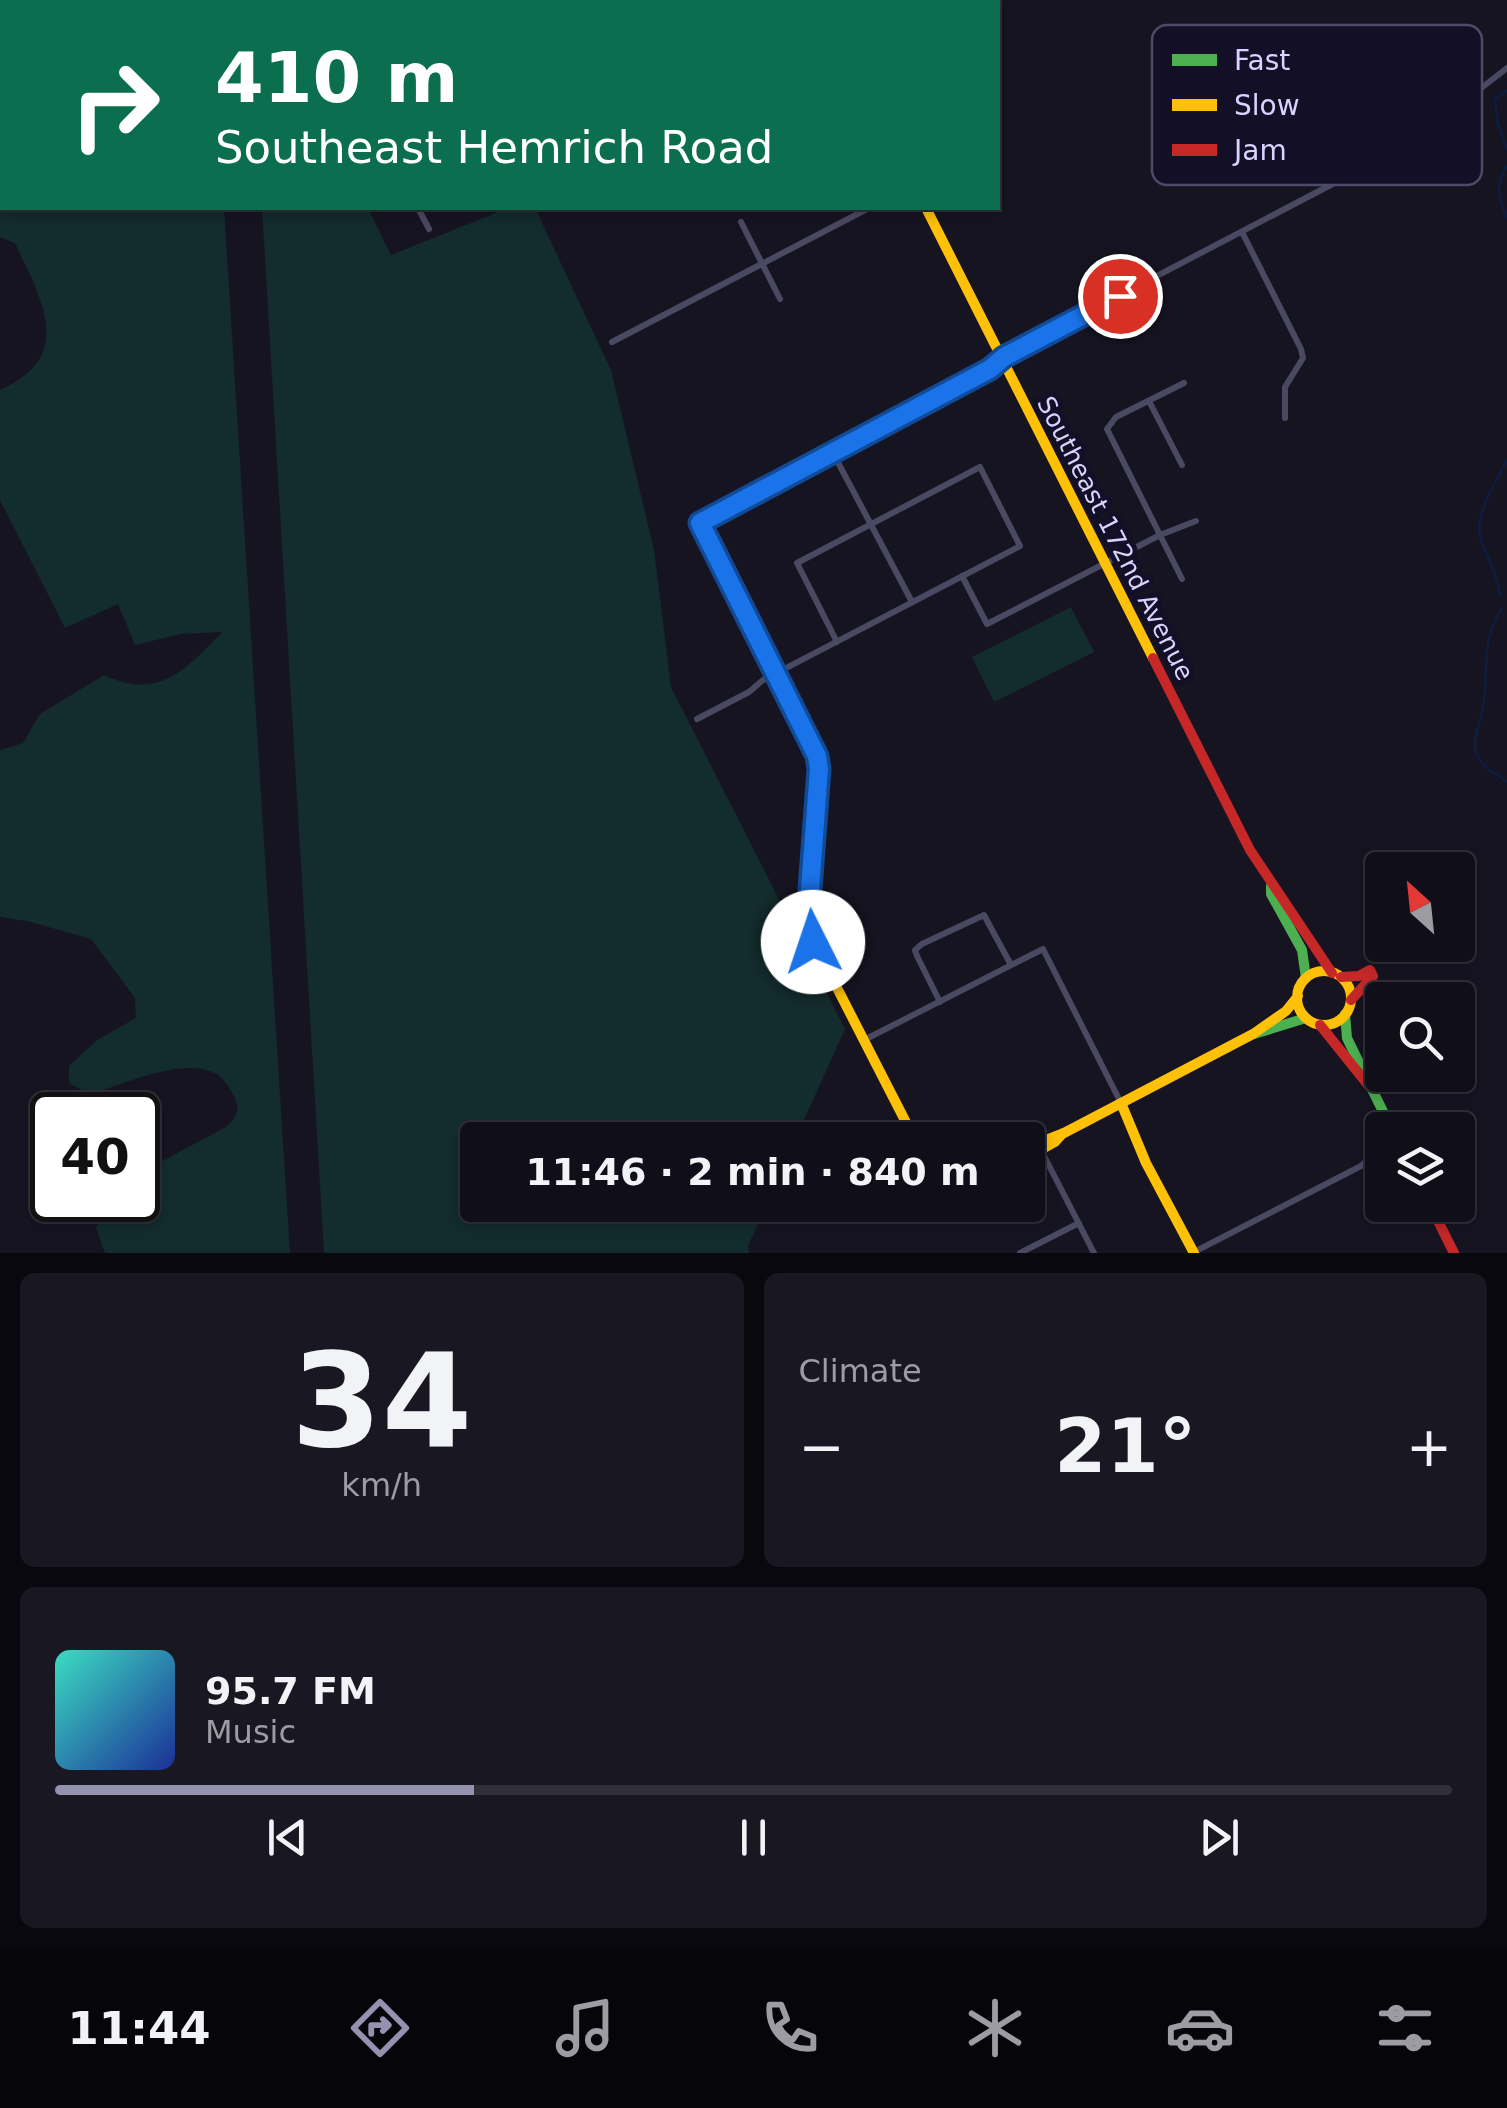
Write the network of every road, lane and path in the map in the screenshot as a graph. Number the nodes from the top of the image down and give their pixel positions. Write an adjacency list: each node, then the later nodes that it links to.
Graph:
1 (1507, 68): 2 (street)
2 (1482, 87)
3 (1331, 185): 9 (street)
4 (419, 210): 8 (street)
5 (865, 210): 10 (street)
6 (927, 210): 13 (main road, Southeast 172nd Avenue)
7 (740, 222): 10 (street)
8 (429, 229)
9 (1242, 232): 13 (street); 16 (street)
10 (762, 263): 11 (street); 12 (street)
11 (780, 298)
12 (612, 342)
13 (1004, 357): 17 (street); 23 (main road, Southeast 172nd Avenue)
14 (1184, 383): 15 (street)
15 (1149, 401): 18 (street); 22 (street)
16 (1285, 418)
17 (833, 452): 20 (street); 21 (street)
18 (1182, 465)
19 (1196, 521): 22 (street)
20 (700, 523): 28 (main road)
21 (871, 525): 24 (street); 26 (street); 27 (street)
22 (1160, 535): 23 (street); 25 (street)
23 (1105, 564): 24 (street); 30 (main road, Southeast 172nd Avenue)
24 (962, 576): 26 (street)
25 (1182, 579)
26 (912, 602): 27 (street)
27 (837, 642): 28 (street)
28 (777, 673): 29 (street); 41 (main road)
29 (696, 719)
30 (1271, 886): 32 (main road, Southeast 172nd Avenue); 33 (main road, Southeast 172nd Avenue)
31 (1011, 966): 36 (street); 36 (street); 44 (street)
32 (1336, 975): 33 (main road); 35 (main road, Southeast 172nd Avenue); 35 (main road)
33 (1306, 978): 34 (main road)
34 (1298, 996): 38 (main road); 40 (main road)
35 (1351, 1000): 37 (main road)
36 (940, 1002): 41 (street)
37 (1346, 1014): 39 (main road); 42 (main road)
38 (1306, 1018): 39 (main road); 40 (main road)
39 (1320, 1024): 43 (main road)
40 (1254, 1034): 44 (main road)
41 (864, 1040): 45 (main road)
42 (1365, 1070)
43 (1365, 1084)
44 (1121, 1102): 46 (main road); 55 (main road)
45 (906, 1122)
46 (1064, 1132): 47 (main road); 48 (main road)
47 (1045, 1139)
48 (1045, 1147)
49 (1045, 1158): 52 (street)
50 (1365, 1162): 55 (street)
51 (1438, 1222): 56 (main road)
52 (1079, 1223): 53 (street); 54 (street)
53 (1020, 1253)
54 (1094, 1253)
55 (1194, 1253)
56 (1454, 1253)

